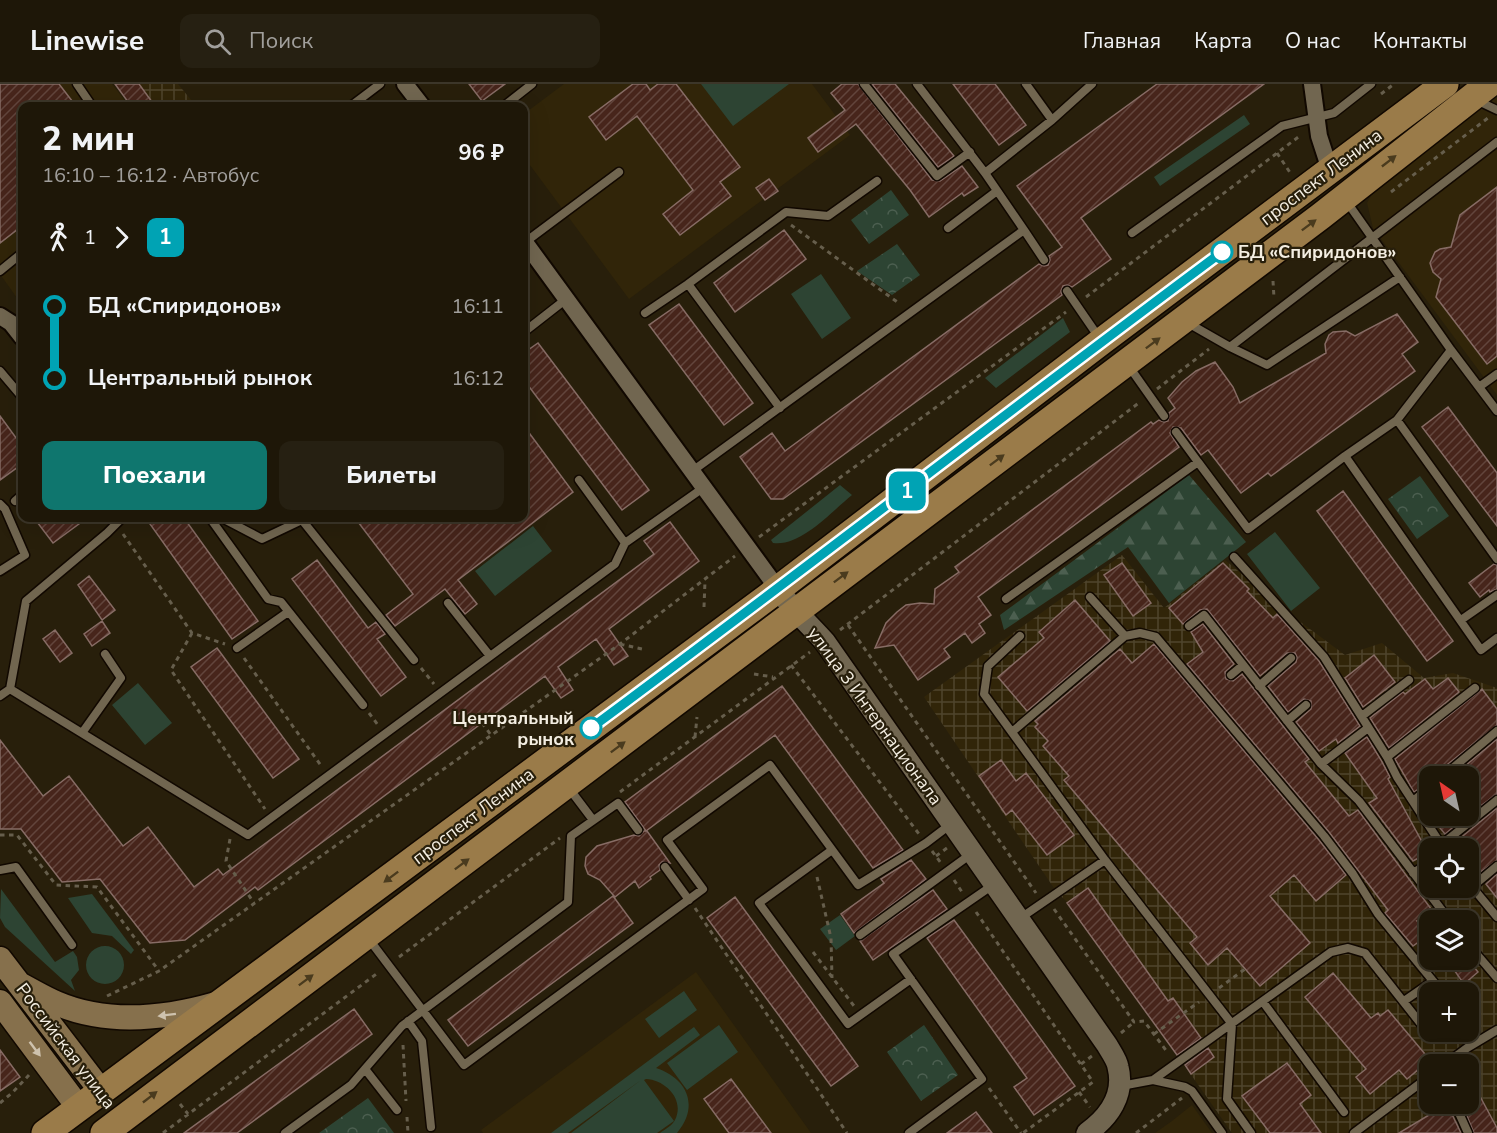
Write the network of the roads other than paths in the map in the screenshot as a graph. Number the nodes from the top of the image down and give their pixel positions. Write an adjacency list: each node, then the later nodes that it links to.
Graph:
1 (77, 84): 13 (lane)
2 (380, 84): 14 (lane)
3 (405, 84): 15 (street)
4 (532, 84): 16 (lane)
5 (864, 84): 21 (lane)
6 (917, 84): 21 (lane)
7 (1026, 84): 18 (lane)
8 (1092, 84): 18 (lane)
9 (1312, 84): 19 (street)
10 (1371, 84): 19 (lane)
11 (1445, 84): 22 (main road, проспект Ленина)
12 (1479, 91): 17 (lane); 27 (main road, проспект Ленина, one-way to 12)
13 (89, 102)
14 (356, 102)
15 (419, 102)
16 (509, 102)
17 (1497, 110)
18 (1052, 120): 24 (lane)
19 (1317, 120): 22 (street); 30 (lane)
20 (1497, 142): 31 (lane)
21 (970, 152): 24 (lane)
22 (1330, 170): 27 (main road); 48 (main road, проспект Ленина)
23 (619, 172): 32 (lane)
24 (985, 173): 26 (lane)
25 (877, 181): 40 (lane)
26 (997, 191): 28 (lane); 29 (lane)
27 (1344, 198): 31 (lane); 45 (main road, проспект Ленина, one-way to 27)
28 (948, 228)
29 (1024, 230): 35 (lane); 56 (lane)
30 (1132, 233)
31 (1372, 237): 39 (lane); 49 (lane)
32 (528, 239)
33 (528, 248): 42 (street, улица 3 Интернационала)
34 (18, 257): 36 (lane)
35 (1044, 260)
36 (12, 261): 37 (lane); 38 (lane)
37 (18, 264)
38 (0, 270)
39 (1400, 277): 49 (lane); 50 (lane)
40 (688, 284): 43 (lane); 56 (lane)
41 (1067, 291): 48 (lane)
42 (565, 300): 46 (lane); 63 (street, улица 3 Интернационала)
43 (645, 313)
44 (0, 316): 47 (street)
45 (1183, 320): 49 (lane); 51 (main road, проспект Ленина, one-way to 45)
46 (528, 329)
47 (18, 332)
48 (1102, 341): 76 (main road, проспект Ленина)
49 (1230, 347)
50 (1451, 350): 54 (lane); 59 (lane)
51 (1126, 363): 58 (lane); 82 (main road, проспект Ленина, one-way to 51)
52 (0, 371): 55 (lane)
53 (1497, 374): 54 (lane)
54 (1479, 387): 57 (lane)
55 (18, 392)
56 (780, 408): 63 (lane)
57 (1497, 411)
58 (1164, 416)
59 (1397, 420): 61 (lane); 74 (lane)
60 (1176, 432): 62 (lane)
61 (1345, 456): 62 (lane); 83 (lane)
62 (1198, 462): 79 (lane)
63 (691, 472): 65 (street, улица 3 Интернационала)
64 (579, 480): 72 (lane)
65 (703, 488): 72 (lane); 76 (street, улица 3 Интернационала)
66 (0, 504): 75 (lane)
67 (118, 522): 98 (lane)
68 (213, 522): 81 (lane)
69 (230, 522): 70 (lane)
70 (298, 522)
71 (305, 522): 92 (lane)
72 (626, 543): 90 (lane)
73 (1234, 557): 102 (lane)
74 (1497, 559)
75 (0, 571)
76 (778, 590): 82 (street, улица 3 Интернационала); 146 (main road, проспект Ленина, one-way to 146)
77 (1497, 595): 83 (lane)
78 (1090, 597): 86 (lane)
79 (1006, 599)
80 (448, 603): 90 (lane)
81 (288, 612): 88 (lane); 100 (lane)
82 (795, 612): 111 (main road, проспект Ленина, one-way to 82); 116 (street, улица 3 Интернационала)
83 (1461, 620): 87 (lane)
84 (1189, 626): 93 (lane)
85 (1020, 636): 106 (lane)
86 (1125, 636): 106 (lane); 142 (lane)
87 (1497, 638)
88 (237, 648)
89 (105, 654): 107 (lane)
90 (490, 656): 107 (lane)
91 (1291, 658): 96 (lane)
92 (414, 660)
93 (1243, 665): 94 (lane); 96 (lane)
94 (1231, 675)
95 (1409, 680): 102 (lane)
96 (1259, 686): 103 (lane)
97 (1475, 688): 108 (lane)
98 (10, 689): 99 (lane); 107 (lane)
99 (0, 696)
100 (363, 705)
101 (1306, 705): 103 (lane)
102 (1362, 716): 104 (lane)
103 (1287, 721): 109 (lane)
104 (1368, 728): 108 (lane); 109 (lane)
105 (1497, 731): 110 (lane)
106 (1012, 732): 122 (lane)
107 (82, 733)
108 (1387, 757): 114 (lane)
109 (1321, 764): 127 (lane)
110 (1455, 766)
111 (567, 786): 115 (lane); 136 (main road, проспект Ленина, one-way to 111)
112 (1419, 796): 114 (lane)
113 (1497, 800): 119 (lane)
114 (1413, 801): 118 (lane)
115 (593, 820): 117 (lane); 148 (lane)
116 (952, 824): 120 (lane); 121 (street, улица 3 Интернационала)
117 (638, 830)
118 (1436, 838)
119 (1453, 838)
120 (832, 850): 131 (lane); 141 (lane)
121 (973, 854): 129 (street, улица 3 Интернационала); 135 (lane)
122 (1105, 860): 134 (lane); 151 (lane)
123 (1497, 866): 128 (lane)
124 (665, 867): 131 (lane)
125 (1419, 869): 127 (lane)
126 (0, 870): 137 (lane)
127 (1413, 873): 132 (lane)
128 (1479, 878)
129 (994, 884): 134 (street, улица 3 Интернационала); 141 (lane)
130 (1479, 895): 133 (lane)
131 (689, 900): 148 (lane)
132 (1442, 910)
133 (1497, 917)
134 (1018, 919): 157 (street, улица 3 Интернационала)
135 (860, 935)
136 (366, 936): 148 (lane); 164 (main road, проспект Ленина, one-way to 136)
137 (72, 945)
138 (1479, 957): 140 (lane)
139 (0, 959): 143 (main road, Российская улица)
140 (1497, 978)
141 (911, 979): 168 (lane)
142 (1433, 981): 144 (lane)
143 (19, 984): 146 (main road, one-way to 143); 158 (main road, Российская улица)
144 (1404, 1001): 147 (lane); 149 (lane)
145 (0, 1002): 159 (main road, Российская улица, one-way to 159)
146 (224, 1002): 158 (main road, проспект Ленина)
147 (1263, 1002): 151 (lane); 161 (lane)
148 (422, 1010): 150 (lane)
149 (1419, 1021)
150 (405, 1023): 154 (lane); 163 (lane)
151 (1232, 1024): 155 (lane); 171 (lane)
152 (1497, 1030): 153 (lane)
153 (1459, 1054)
154 (365, 1069): 160 (lane); 167 (lane)
155 (1153, 1080): 157 (lane); 170 (lane)
156 (1419, 1084): 172 (lane)
157 (1120, 1086): 169 (street)
158 (101, 1091): 159 (main road, проспект Ленина); 164 (main road, Российская улица)
159 (79, 1108): 165 (main road, проспект Ленина); 166 (main road, Российская улица)
160 (397, 1110)
161 (1344, 1112)
162 (1459, 1114): 173 (lane)
163 (431, 1127)
164 (119, 1129)
165 (45, 1133)
166 (97, 1133)
167 (285, 1133)
168 (909, 1133)
169 (1087, 1133)
170 (1222, 1133)
171 (1251, 1133)
172 (1354, 1133)
173 (1468, 1133)

